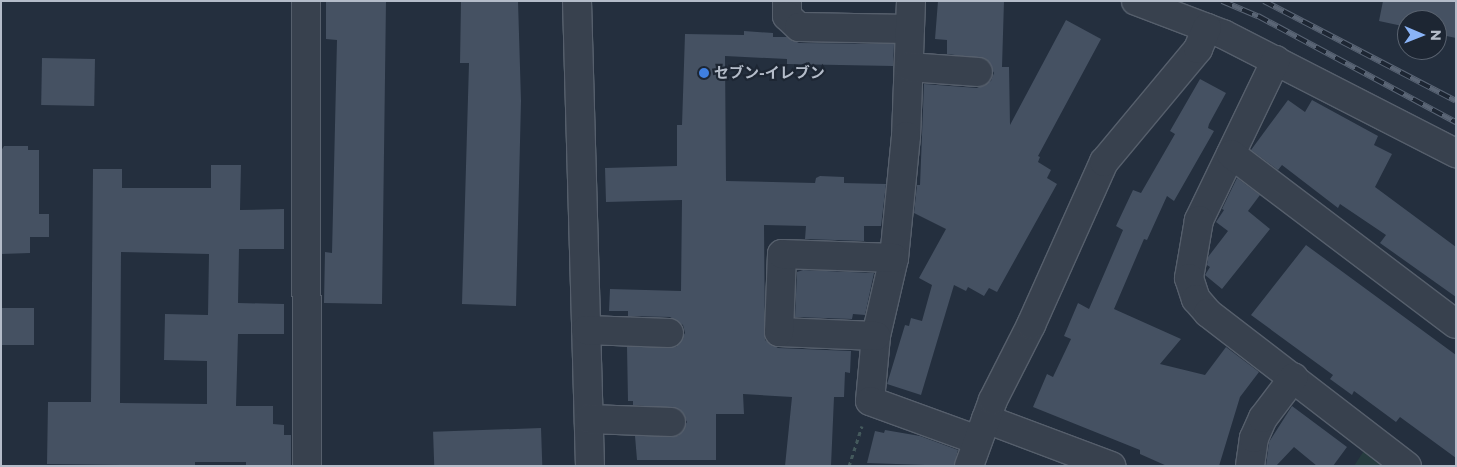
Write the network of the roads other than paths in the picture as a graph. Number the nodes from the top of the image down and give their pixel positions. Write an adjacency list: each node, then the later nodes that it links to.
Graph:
1 (306, 1): 22 (street)
2 (578, 1): 15 (street)
3 (787, 1): 7 (street)
4 (911, 1): 7 (street)
5 (1136, 1): 6 (street)
6 (1207, 28): 8 (street); 21 (street)
7 (910, 29): 9 (street)
8 (1276, 60): 11 (street); 12 (street)
9 (909, 67): 10 (street); 13 (street)
10 (978, 72)
11 (1456, 153)
12 (1231, 154): 14 (street); 18 (street)
13 (894, 258): 17 (street); 17 (street)
14 (1456, 324)
15 (586, 330): 16 (street); 19 (street)
16 (670, 333)
17 (876, 336): 21 (street)
18 (1294, 377): 26 (street); 27 (street)
19 (589, 419): 20 (street); 23 (street)
20 (671, 422)
21 (981, 429): 24 (street); 25 (street)
22 (307, 466)
23 (590, 466)
24 (969, 466)
25 (1111, 466)
26 (1250, 466)
27 (1407, 466)

